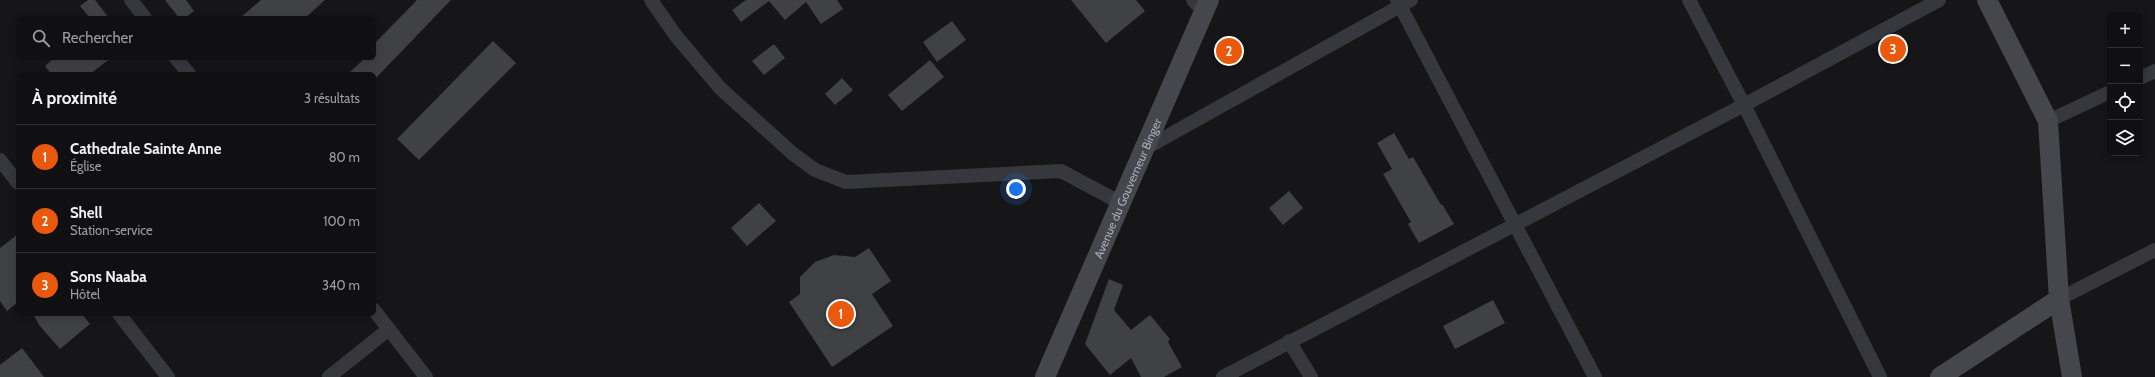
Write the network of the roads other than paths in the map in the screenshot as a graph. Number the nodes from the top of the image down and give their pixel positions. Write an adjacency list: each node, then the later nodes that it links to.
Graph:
1 (131, 0): 8 (street)
2 (651, 0): 19 (street)
3 (1689, 0): 14 (street)
4 (1940, 0): 14 (street)
5 (1987, 0): 15 (street)
6 (1403, 2): 16 (street); 20 (street)
7 (1202, 4): 16 (street, Avenue du Gouverneur Binger)
8 (143, 16)
9 (178, 60): 11 (street)
10 (2155, 71): 12 (street)
11 (187, 72)
12 (2143, 77)
13 (2107, 93): 15 (street)
14 (1744, 105): 20 (street); 34 (street)
15 (2048, 121): 22 (street)
16 (1146, 148): 19 (street, Avenue du Gouverneur Binger)
17 (0, 160): 18 (street)
18 (16, 180)
19 (1121, 203): 30 (street, Avenue du Gouverneur Binger)
20 (1514, 224): 26 (street); 33 (street)
21 (2155, 250): 22 (street)
22 (2059, 299): 35 (street); 36 (street)
23 (376, 313): 25 (street)
24 (121, 316): 27 (street)
25 (388, 329): 28 (street); 29 (street)
26 (1290, 341): 31 (street); 32 (street)
27 (168, 377)
28 (329, 377)
29 (426, 377)
30 (1045, 377)
31 (1223, 377)
32 (1311, 377)
33 (1595, 377)
34 (1880, 377)
35 (1940, 377)
36 (2072, 377)

